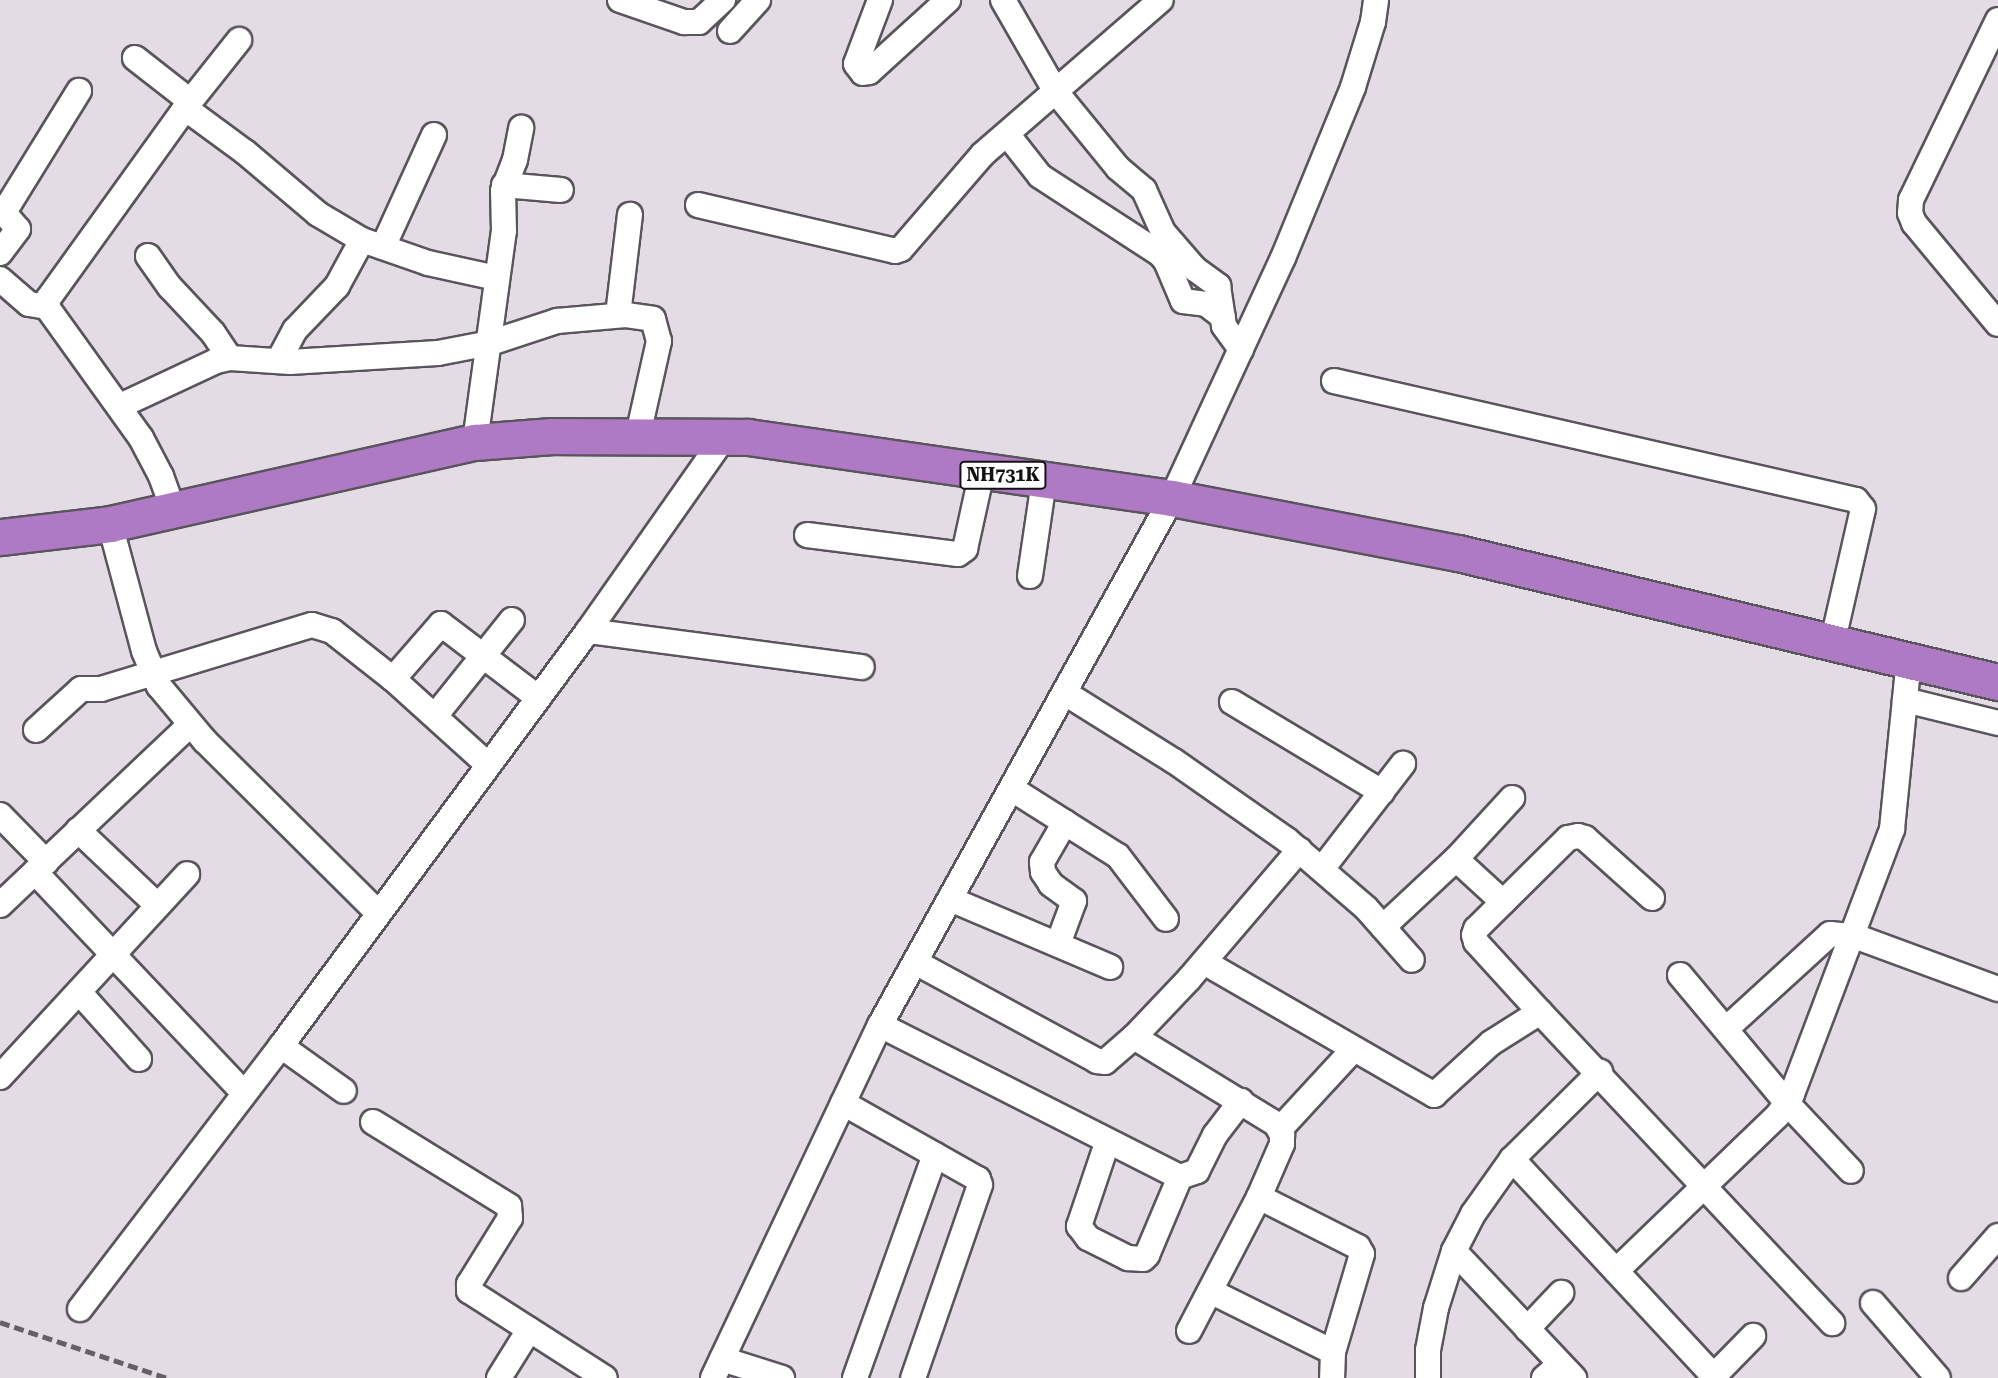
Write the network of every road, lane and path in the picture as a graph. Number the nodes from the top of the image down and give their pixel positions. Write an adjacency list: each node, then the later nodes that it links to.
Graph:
1 (620, 0): 2 (street)
2 (723, 0)
3 (758, 0): 10 (street)
4 (880, 0): 5 (street)
5 (948, 0)
6 (1161, 0): 14 (street)
7 (1376, 0): 34 (street)
8 (1008, 2): 14 (street)
9 (1998, 20): 32 (street)
10 (730, 31)
11 (239, 40): 15 (street)
12 (135, 58): 15 (street)
13 (79, 91): 19 (street)
14 (1056, 92): 17 (street); 31 (street)
15 (187, 105): 24 (street); 29 (street)
16 (521, 128): 20 (street)
17 (1007, 134): 22 (street); 31 (street)
18 (433, 135): 24 (street)
19 (10, 179): 25 (street)
20 (505, 186): 21 (street); 27 (street)
21 (561, 190)
22 (698, 205)
23 (630, 215): 30 (street)
24 (372, 243): 27 (street); 36 (street)
25 (0, 253)
26 (148, 256): 35 (street)
27 (496, 278): 33 (street)
28 (0, 279): 29 (street)
29 (47, 307): 38 (street)
30 (618, 315): 33 (street); 39 (street)
31 (1223, 317): 34 (street)
32 (1998, 324)
33 (490, 343): 36 (street); 41 (street)
34 (1241, 349): 44 (street)
35 (230, 358): 36 (street); 38 (street)
36 (279, 360)
37 (1334, 380): 52 (street)
38 (120, 406): 45 (street)
39 (638, 435): 40 (highway, NH731K); 41 (highway, NH731K)
40 (725, 436): 42 (highway, NH731K); 51 (street)
41 (475, 442): 45 (highway, NH731K)
42 (982, 472): 43 (highway, NH731K); 47 (street)
43 (1044, 481): 44 (highway, NH731K); 49 (street)
44 (1172, 498): 52 (highway, NH731K); 59 (street)
45 (173, 509): 46 (highway, NH731K)
46 (110, 524): 48 (highway, NH731K); 56 (street)
47 (807, 535)
48 (0, 537)
49 (1030, 576)
50 (512, 620): 53 (street)
51 (588, 631): 55 (street); 60 (street)
52 (1833, 640): 54 (highway, NH731K)
53 (483, 655): 57 (street); 60 (street); 63 (street)
54 (1909, 660): 58 (highway, NH731K); 61 (street)
55 (862, 667)
56 (152, 672): 57 (street); 65 (street); 66 (street)
57 (393, 679): 63 (street)
58 (1998, 681)
59 (1065, 694): 69 (street); 75 (street)
60 (537, 697): 67 (street)
61 (1905, 700): 64 (street); 88 (street)
62 (1232, 702): 70 (street)
63 (435, 716): 67 (street)
64 (1998, 723)
65 (190, 725): 74 (street); 85 (street)
66 (36, 730)
67 (487, 764): 85 (street)
68 (1403, 764): 70 (street)
69 (1012, 789): 73 (street); 81 (street)
70 (1382, 792): 78 (street)
71 (1512, 799): 76 (street)
72 (0, 815): 77 (street)
73 (1065, 822): 86 (street); 89 (street)
74 (78, 830): 77 (street); 84 (street)
75 (1299, 850): 78 (street); 93 (street)
76 (1456, 859): 82 (street); 87 (street)
77 (40, 867): 83 (street); 90 (street)
78 (1322, 869): 87 (street)
79 (187, 874): 84 (street)
80 (1652, 898): 82 (street)
81 (950, 899): 89 (street); 92 (street)
82 (1503, 902): 98 (street)
83 (0, 905)
84 (158, 906): 90 (street)
85 (378, 913): 102 (street)
86 (1166, 919)
87 (1383, 928): 91 (street)
88 (1854, 936): 96 (street); 100 (street); 111 (street)
89 (1058, 944): 94 (street)
90 (114, 953): 97 (street); 107 (street)
91 (1412, 960)
92 (915, 962): 99 (street); 101 (street)
93 (1204, 962): 101 (street); 103 (street)
94 (1110, 967)
95 (1680, 975): 100 (street)
96 (1998, 989)
97 (79, 992): 104 (street); 106 (street)
98 (1539, 1012): 103 (street); 105 (street)
99 (880, 1026): 110 (street); 114 (street)
100 (1726, 1029): 111 (street)
101 (1134, 1037): 109 (street)
102 (281, 1045): 107 (street); 108 (street)
103 (1353, 1050): 113 (street)
104 (139, 1059)
105 (1600, 1072): 116 (street); 119 (street)
106 (0, 1077)
107 (243, 1091): 128 (street)
108 (344, 1091)
109 (1241, 1101): 113 (street); 118 (street)
110 (843, 1103): 115 (street); 135 (street)
111 (1787, 1103): 117 (street); 119 (street)
112 (373, 1122): 131 (street)
113 (1280, 1129): 120 (street)
114 (1107, 1143): 118 (street); 118 (street)
115 (935, 1156): 141 (street); 142 (street)
116 (1512, 1159): 122 (street); 123 (street)
117 (1851, 1171)
118 (1180, 1177)
119 (1706, 1186): 123 (street); 129 (street)
120 (1259, 1197): 125 (street); 134 (street)
121 (1998, 1236): 124 (street)
122 (1454, 1251): 130 (street); 144 (street)
123 (1616, 1271): 137 (street)
124 (1961, 1278)
125 (1212, 1292): 132 (street); 134 (street)
126 (1561, 1293): 130 (street)
127 (1873, 1303): 145 (street)
128 (80, 1309)
129 (1832, 1323)
130 (1527, 1329): 136 (street)
131 (529, 1330): 138 (street); 139 (street)
132 (1189, 1331)
133 (1753, 1336): 137 (street)
134 (1334, 1352): 143 (street)
135 (718, 1369): 140 (street)
136 (1559, 1373)
137 (1713, 1377)
138 (499, 1378)
139 (605, 1378)
140 (782, 1378)
141 (855, 1378)
142 (913, 1378)
143 (1332, 1378)
144 (1428, 1378)
145 (1938, 1378)

